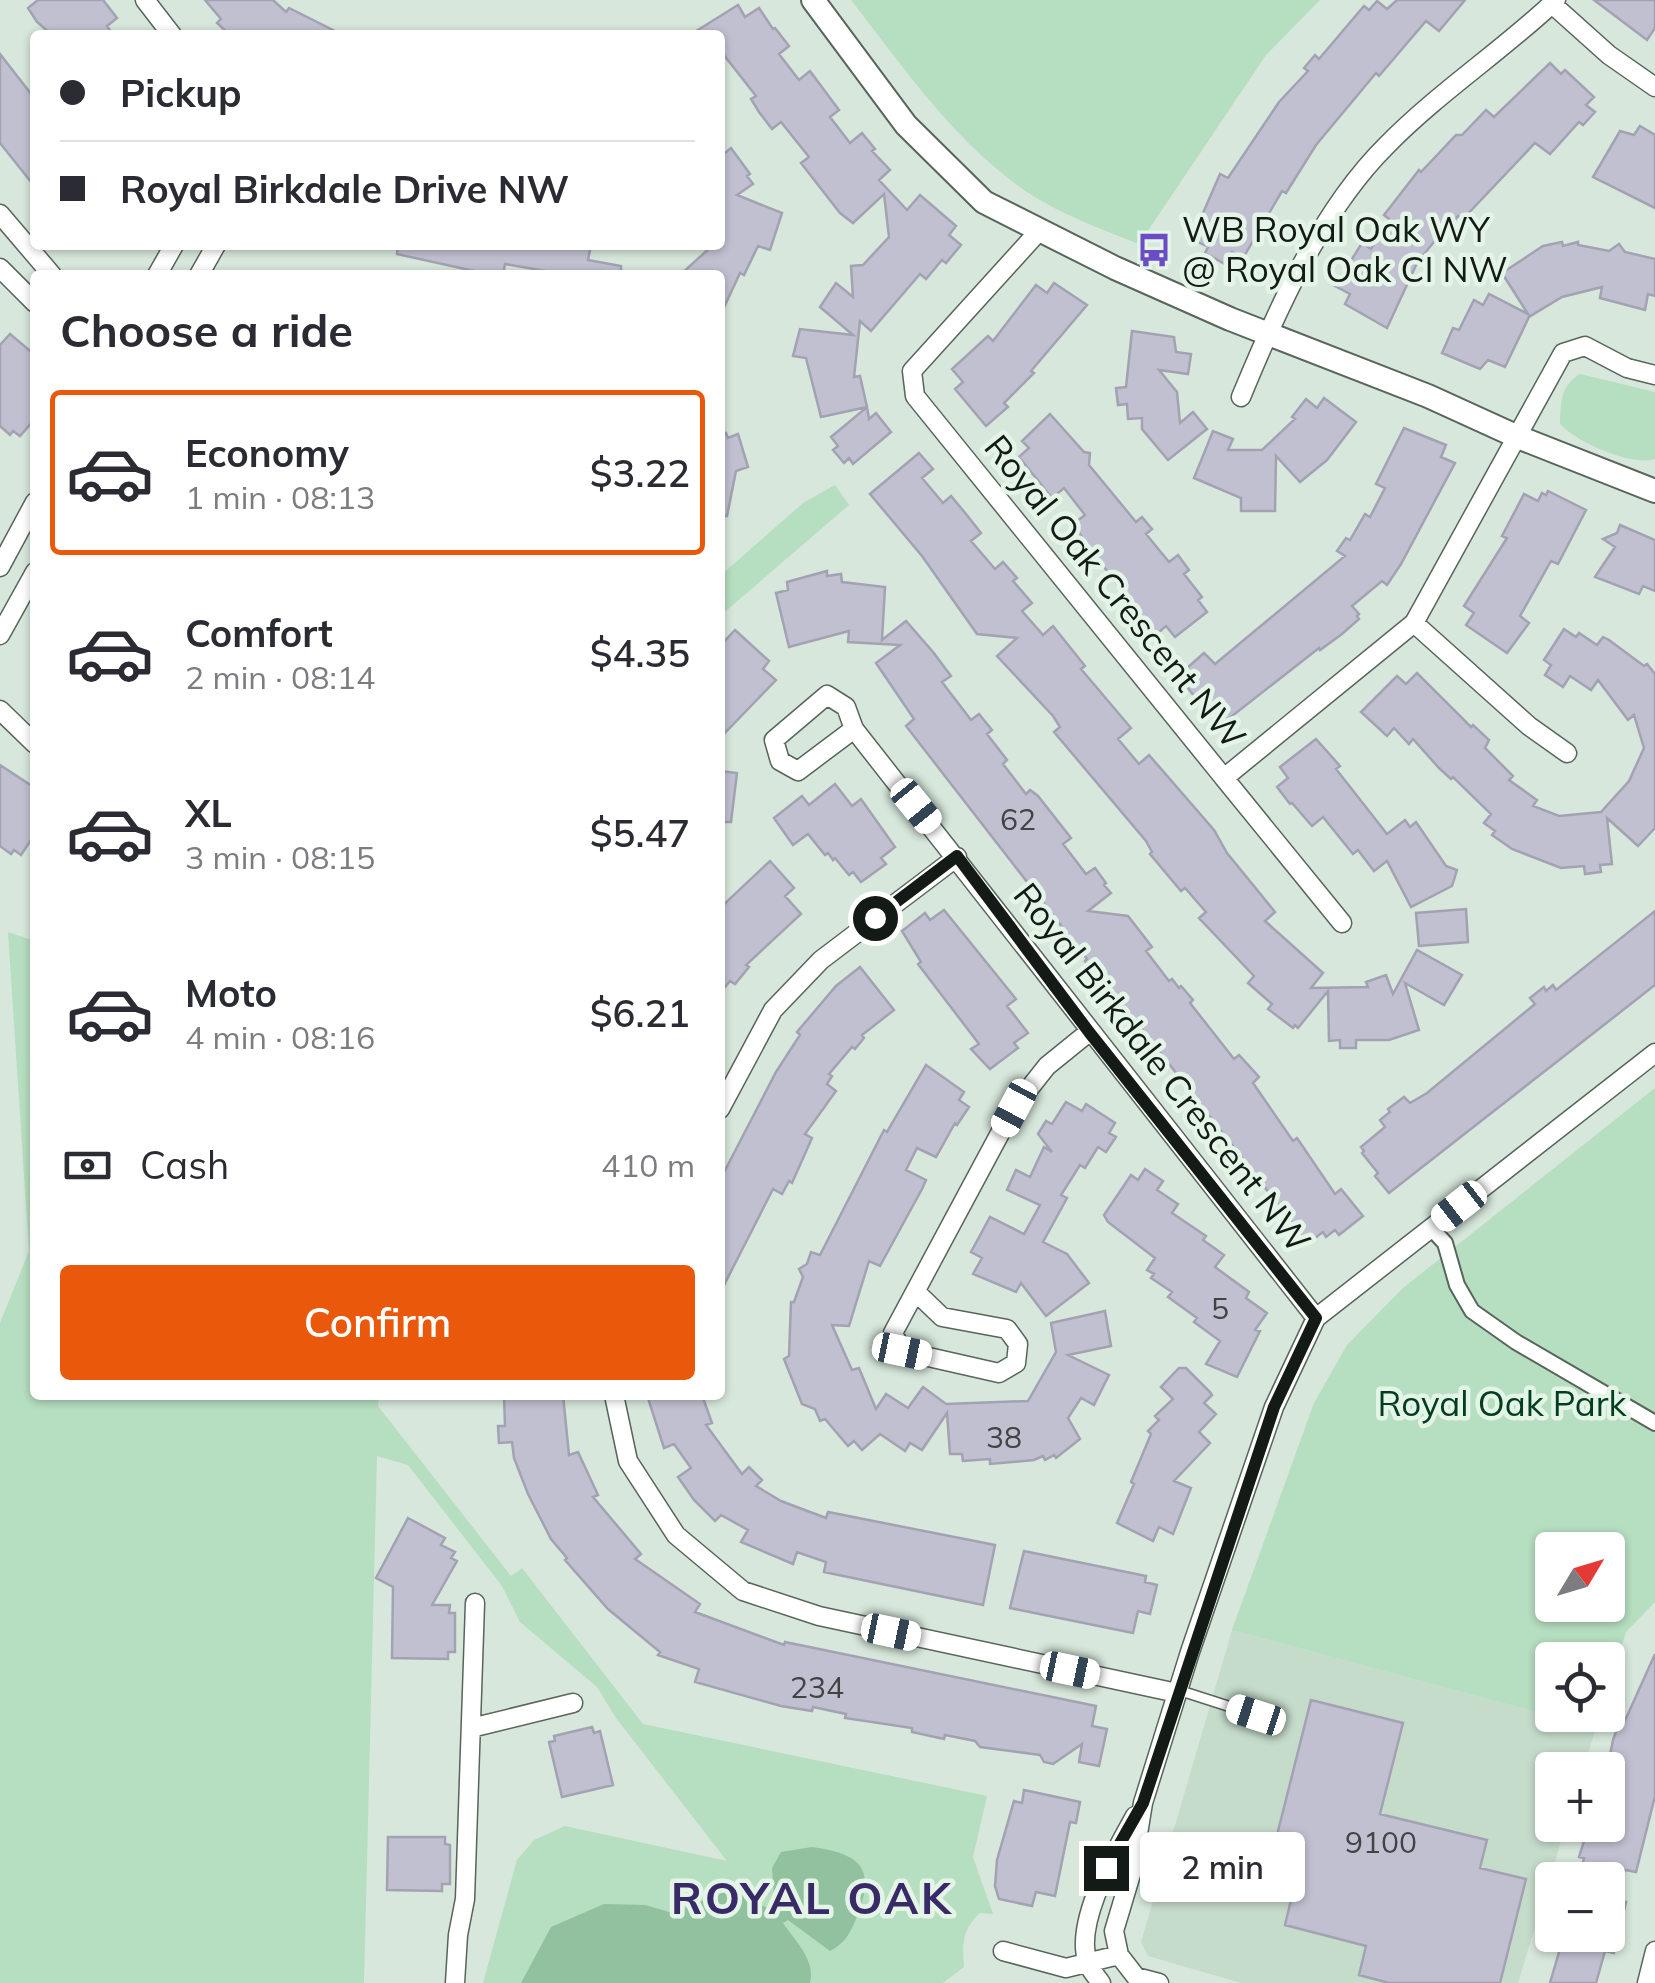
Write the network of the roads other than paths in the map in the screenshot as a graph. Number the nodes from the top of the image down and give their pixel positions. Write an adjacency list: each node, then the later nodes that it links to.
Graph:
1 (144, 0): 4 (street)
2 (812, 0): 7 (street)
3 (1554, 2): 5 (street); 11 (street)
4 (168, 30)
5 (1655, 87)
6 (0, 214): 9 (street)
7 (1038, 231): 11 (street); 25 (street, Royal Oak Crescent NW)
8 (0, 268): 10 (street)
9 (47, 270)
10 (30, 298)
11 (1268, 333): 13 (street); 14 (street)
12 (1655, 375): 14 (street, Royal Oak Crescent NW)
13 (1242, 397)
14 (1518, 437): 15 (street); 19 (street, Royal Oak Crescent NW)
15 (1655, 492)
16 (30, 511): 17 (street)
17 (0, 567)
18 (30, 581): 20 (street)
19 (1414, 623): 24 (street); 25 (street, Royal Oak Crescent NW)
20 (0, 635)
21 (0, 710): 23 (street)
22 (854, 729): 22 (street, Royal Birkdale Crescent NW); 26 (street, Royal Birkdale Crescent NW)
23 (30, 739)
24 (1567, 754)
25 (1224, 778): 27 (street)
26 (957, 856): 28 (street, Royal Birkdale Crescent NW); 30 (street)
27 (1342, 923)
28 (1089, 1032): 32 (street); 33 (street, Royal Birkdale Crescent NW)
29 (1655, 1053): 31 (street)
30 (725, 1101)
31 (1432, 1228): 33 (street); 35 (street)
32 (917, 1293): 32 (street)
33 (1316, 1318): 37 (street)
34 (615, 1400): 37 (street)
35 (1655, 1423)
36 (475, 1602): 40 (street)
37 (1178, 1691): 39 (lane); 41 (street)
38 (572, 1703): 40 (street)
39 (1256, 1715)
40 (471, 1728): 46 (street)
41 (1143, 1803): 44 (street); 45 (street)
42 (1655, 1951): 49 (street)
43 (1003, 1952): 45 (street)
44 (1119, 1955): 45 (street); 48 (street)
45 (1088, 1963): 47 (street)
46 (455, 1983)
47 (1101, 1983)
48 (1159, 1983)
49 (1647, 1983)

